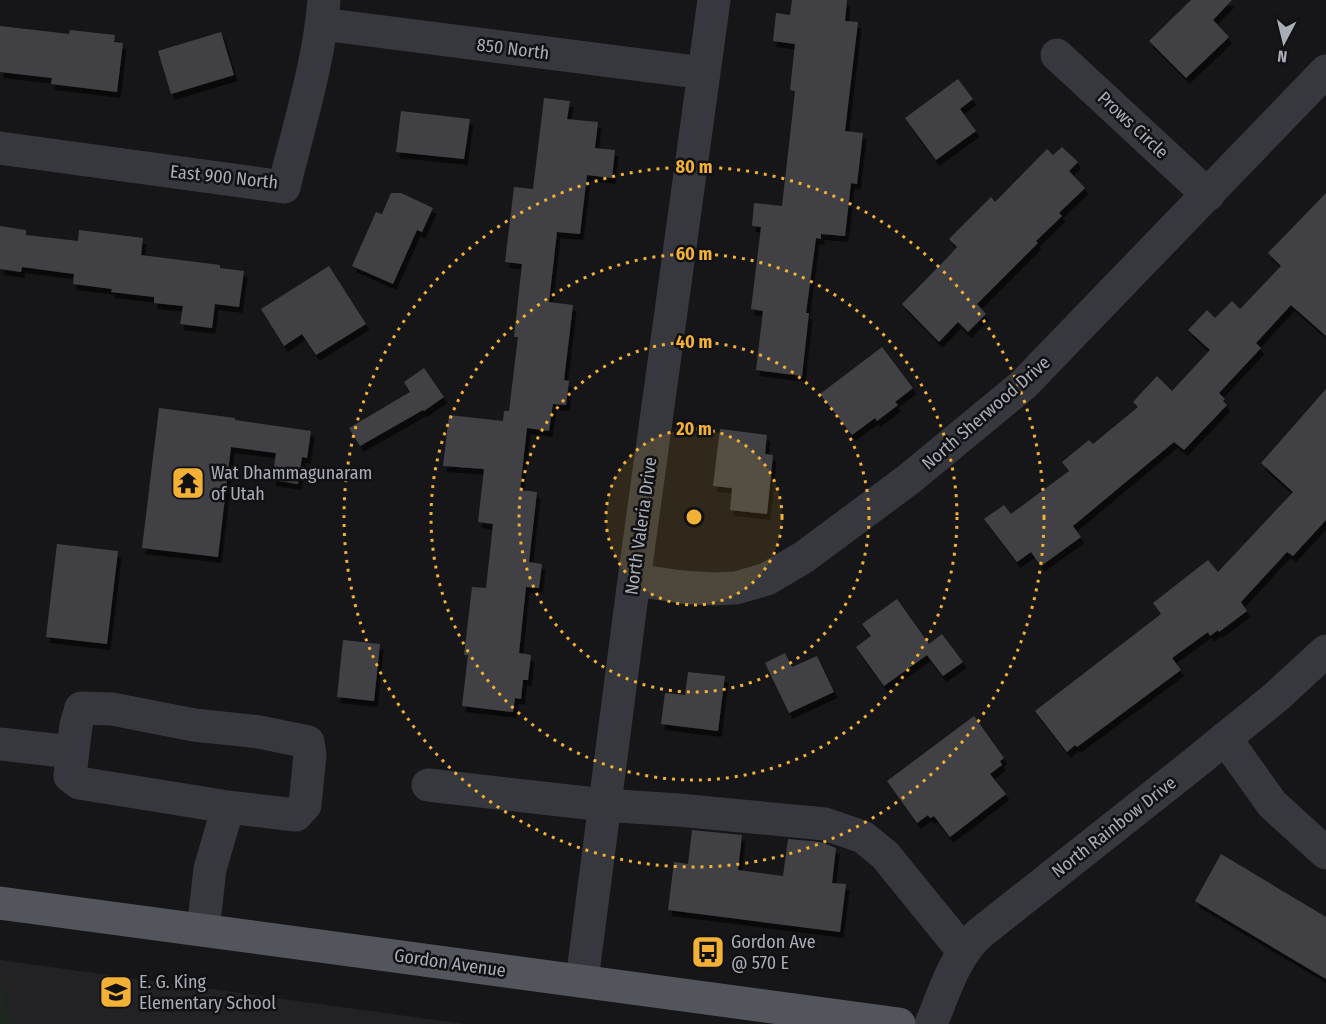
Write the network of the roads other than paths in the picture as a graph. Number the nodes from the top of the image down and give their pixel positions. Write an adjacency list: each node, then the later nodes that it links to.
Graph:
1 (714, 0): 5 (street, North Valeria Drive)
2 (323, 12): 5 (street, 850 North); 6 (street, East 900 North)
3 (1057, 55): 7 (street, Prows Circle)
4 (1326, 71): 7 (street, North Sherwood Drive)
5 (704, 73): 8 (street, North Valeria Drive)
6 (0, 148)
7 (1208, 195): 8 (street, North Sherwood Drive)
8 (634, 580): 14 (street, North Valeria Drive)
9 (1326, 651): 10 (street, North Rainbow Drive)
10 (1225, 738): 16 (street); 19 (street, North Rainbow Drive)
11 (0, 744): 12 (street)
12 (72, 752): 15 (street); 15 (street)
13 (428, 785): 14 (street)
14 (604, 805): 19 (street); 20 (street, North Valeria Drive)
15 (228, 807): 18 (street)
16 (1326, 853)
17 (0, 903): 18 (main road, Gordon Avenue)
18 (203, 930): 20 (main road, Gordon Avenue)
19 (963, 952): 22 (street, North Rainbow Drive)
20 (582, 980): 21 (main road, Gordon Avenue)
21 (899, 1024)
22 (932, 1024)

